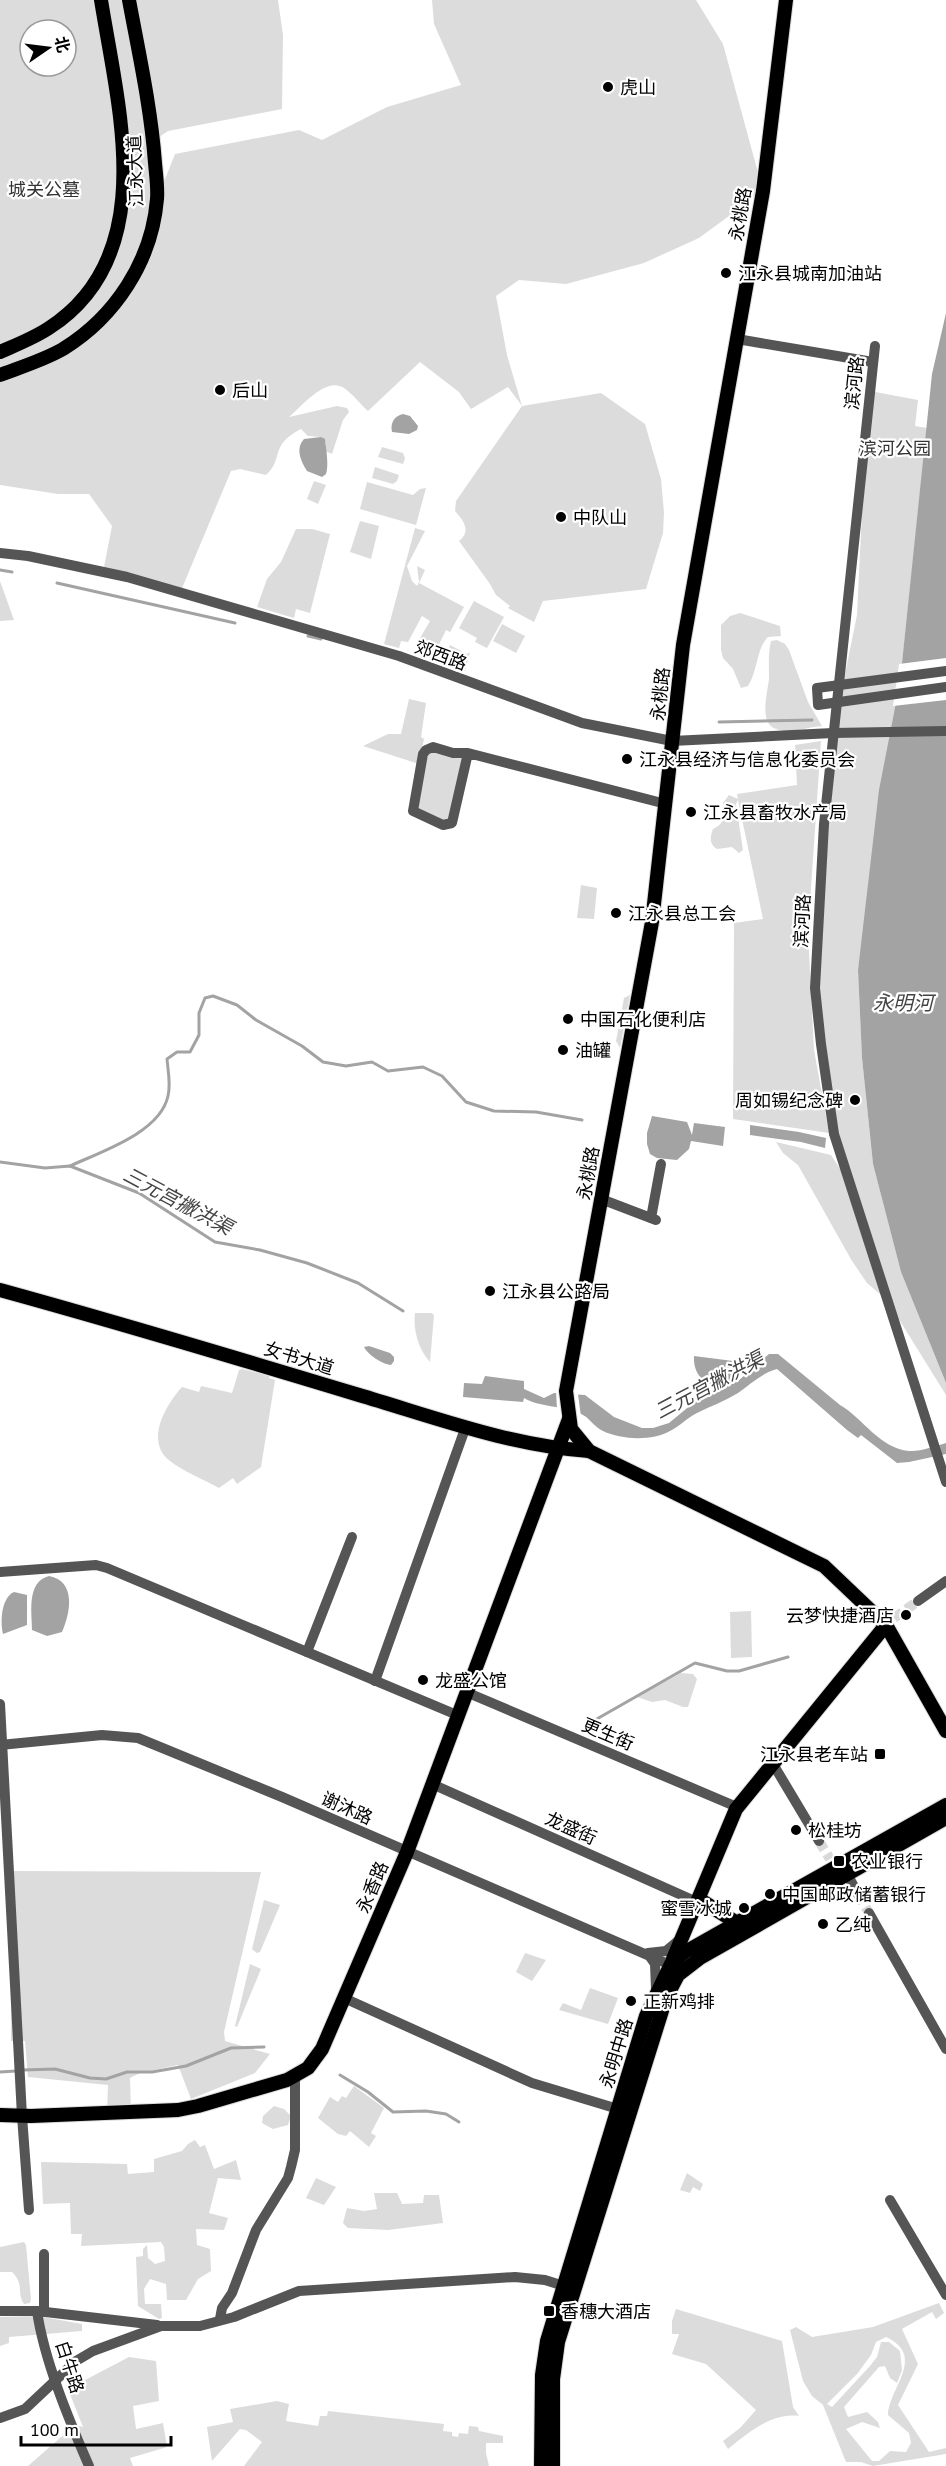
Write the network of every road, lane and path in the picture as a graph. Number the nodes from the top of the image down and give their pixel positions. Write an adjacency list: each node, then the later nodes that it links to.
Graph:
1 (101, 0): 6 (main road, 江永大道)
2 (129, 0): 8 (main road, 江永大道)
3 (786, 0): 4 (main road, 永桃路)
4 (737, 339): 7 (street); 16 (main road, 永桃路)
5 (875, 346): 7 (street, 滨河路)
6 (0, 352)
7 (873, 362): 11 (street, 滨河路)
8 (0, 375)
9 (0, 553): 16 (street, 郊西路)
10 (946, 671): 11 (street)
11 (838, 685): 13 (street, 滨河路); 13 (street)
12 (946, 687): 13 (street)
13 (836, 702): 15 (street, 滨河路)
14 (946, 731): 15 (street, 郊西路)
15 (832, 733): 16 (street, 郊西路); 26 (street, 滨河路)
16 (672, 741): 18 (main road, 永桃路)
17 (468, 753): 17 (street); 18 (street)
18 (666, 804): 20 (main road, 永桃路)
19 (661, 1164): 20 (street)
20 (601, 1199): 22 (main road, 永桃路)
21 (0, 1290): 23 (main road, 女书大道)
22 (569, 1419): 24 (main road, 永香路); 25 (main road)
23 (466, 1426): 24 (main road, 女书大道); 33 (street)
24 (558, 1449): 25 (main road, 女书大道); 34 (main road, 永香路)
25 (589, 1451): 31 (main road)
26 (946, 1482)
27 (352, 1537): 32 (street)
28 (0, 1572): 32 (street)
29 (946, 1581): 30 (street)
30 (918, 1601)
31 (890, 1622): 37 (main road); 39 (main road)
32 (307, 1652): 33 (street)
33 (375, 1681): 36 (street)
34 (466, 1692): 36 (main road, 永香路); 42 (street, 更生街)
35 (0, 1704): 38 (street)
36 (457, 1715): 40 (main road, 永香路)
37 (946, 1731)
38 (1, 1745): 45 (street, 谢沐路); 61 (street)
39 (773, 1764): 42 (main road); 44 (street)
40 (432, 1784): 45 (main road, 永香路); 48 (street, 龙盛街)
41 (946, 1806): 46 (main road, 永明中路)
42 (737, 1807): 48 (main road)
43 (946, 1818): 46 (main road, 永明中路)
44 (819, 1841)
45 (407, 1852): 53 (street, 谢沐路); 56 (main road, 永香路)
46 (837, 1867): 47 (street); 50 (main road, 永明中路); 52 (main road, 永明中路)
47 (858, 1894)
48 (698, 1900): 50 (main road); 51 (main road)
49 (869, 1913): 57 (street)
50 (737, 1923): 52 (main road, 永明中路)
51 (685, 1932): 52 (main road); 53 (street); 54 (main road)
52 (699, 1951): 54 (main road, 永明中路); 55 (main road)
53 (648, 1953): 54 (street, 谢沐路); 55 (street)
54 (671, 1964): 55 (main road, 永明中路)
55 (664, 1994): 59 (main road, 永明中路); 77 (main road, 永明中路)
56 (344, 1998): 58 (main road, 永香路); 59 (street)
57 (946, 2049)
58 (295, 2075): 61 (main road, 永香路); 71 (street)
59 (618, 2109): 67 (main road, 永明中路)
60 (0, 2115): 61 (main road, 永香路)
61 (22, 2116): 63 (street)
62 (890, 2200): 66 (street)
63 (29, 2210)
64 (45, 2254): 70 (street, 白牛路)
65 (946, 2270): 66 (street)
66 (935, 2277): 68 (street)
67 (564, 2286): 71 (street); 76 (main road, 永明中路)
68 (946, 2295)
69 (0, 2311): 70 (street)
70 (40, 2311): 72 (street); 73 (street, 白牛路)
71 (220, 2319): 72 (street)
72 (161, 2326): 73 (street)
73 (57, 2380): 74 (street); 75 (street, 白牛路)
74 (0, 2418)
75 (89, 2466)
76 (541, 2466)
77 (553, 2466)

